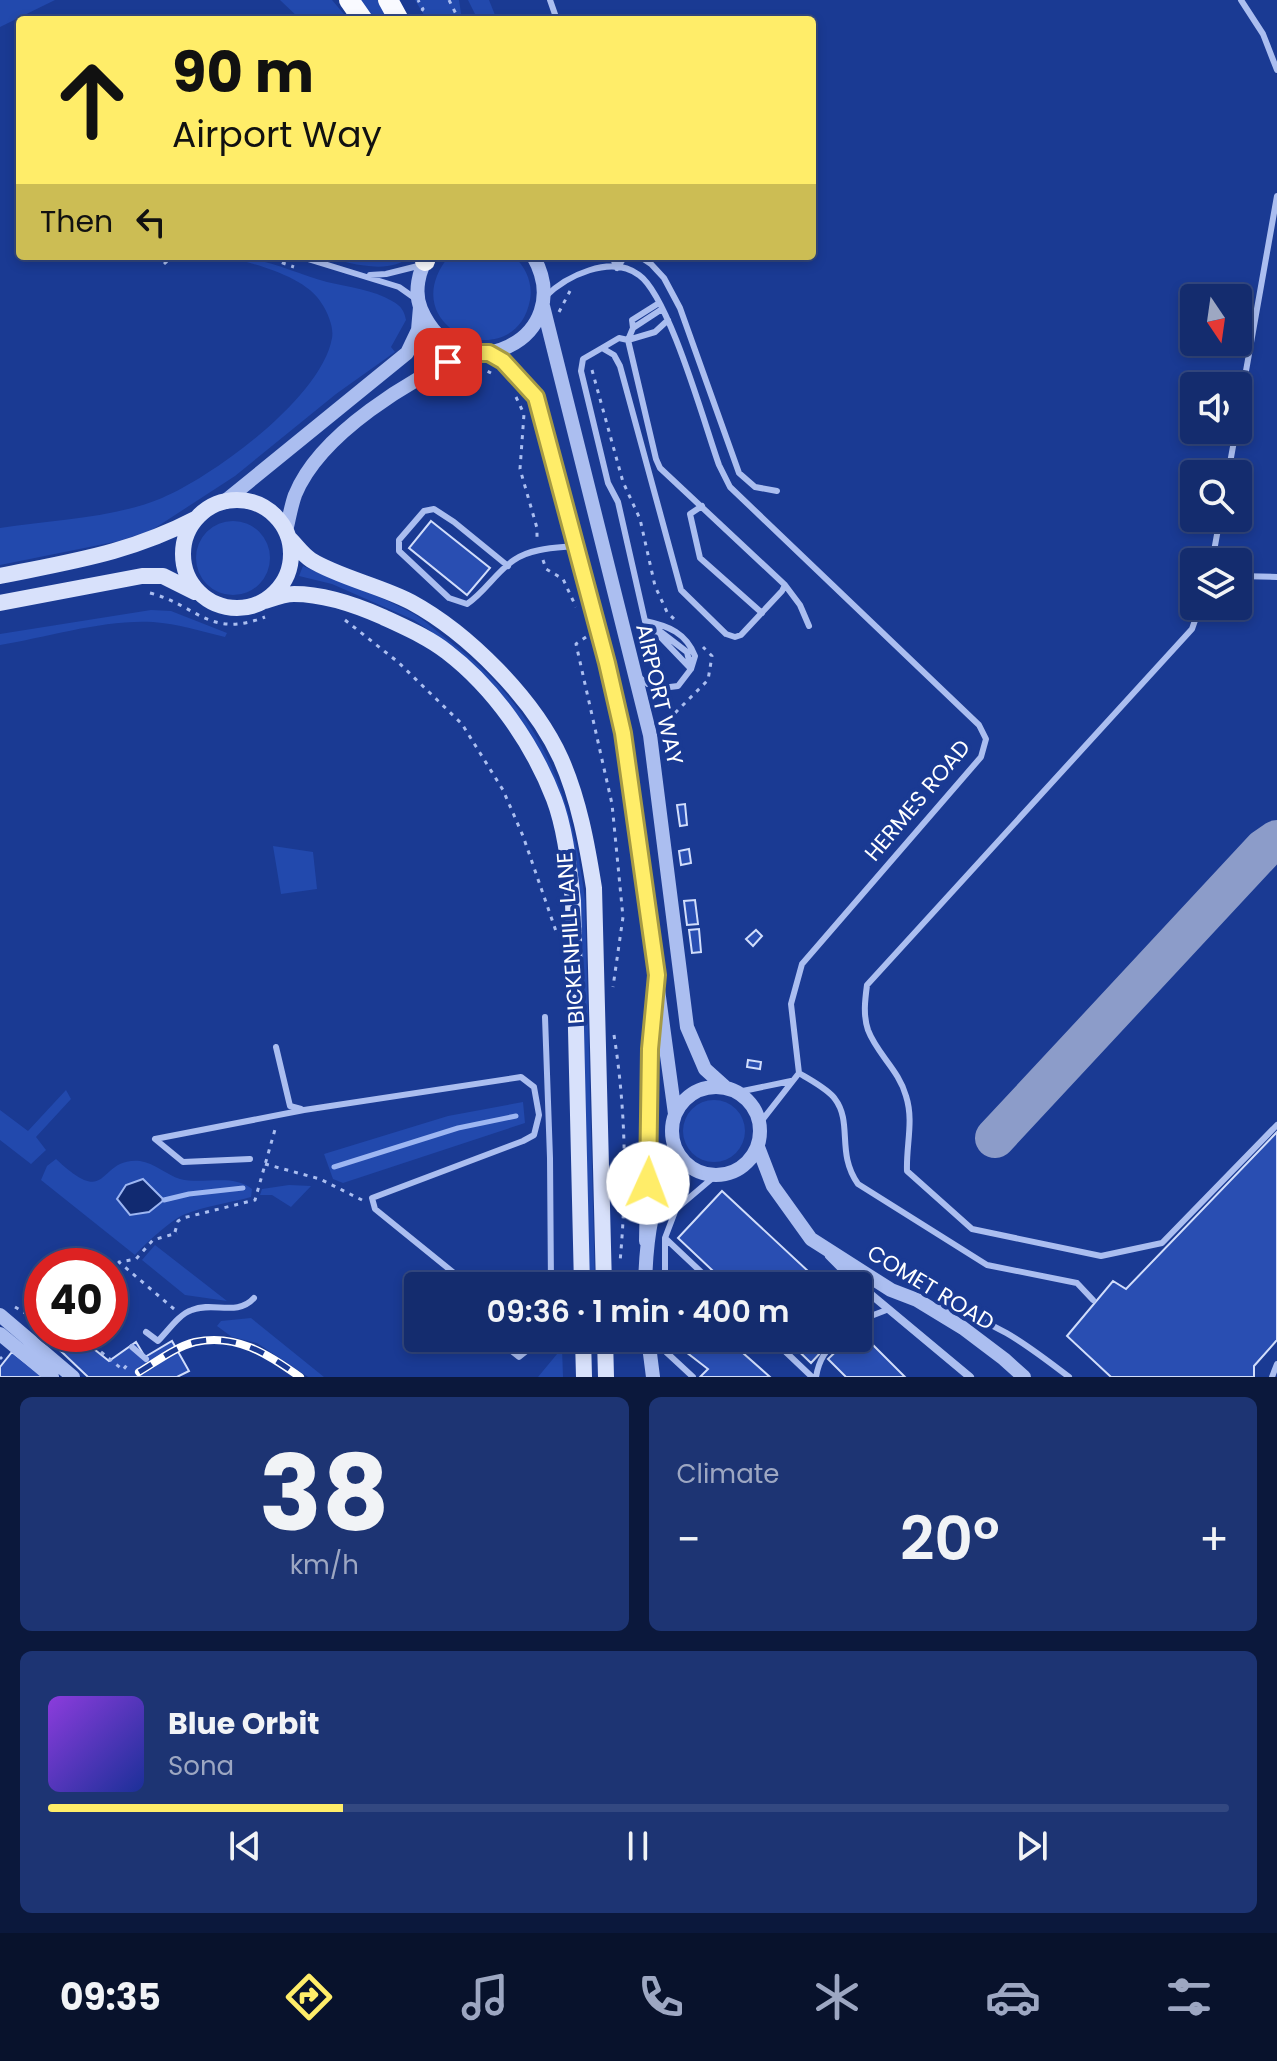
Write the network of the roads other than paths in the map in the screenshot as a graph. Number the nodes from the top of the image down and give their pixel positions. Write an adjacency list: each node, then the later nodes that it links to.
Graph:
1 (388, 0): 3 (highway)
2 (1241, 0): 4 (lane)
3 (404, 16)
4 (1277, 70)
5 (1277, 196): 23 (lane)
6 (311, 260): 14 (lane)
7 (423, 260): 14 (lane)
8 (426, 260): 16 (street)
9 (535, 260): 15 (street, AIRPORT WAY)
10 (614, 260): 13 (lane)
11 (622, 260): 13 (lane)
12 (645, 260): 26 (lane)
13 (617, 268): 15 (lane); 17 (lane)
14 (363, 276): 16 (lane)
15 (544, 302): 22 (street); 45 (street, AIRPORT WAY)
16 (419, 304): 21 (street); 27 (street)
17 (661, 306): 18 (lane); 19 (lane)
18 (668, 320): 19 (lane); 49 (lane, HERMES ROAD)
19 (628, 340): 20 (lane); 24 (lane)
20 (602, 348): 25 (lane); 42 (lane)
21 (470, 353): 22 (street); 30 (street)
22 (489, 353): 31 (street, AIRPORT WAY)
23 (1246, 372)
24 (660, 468): 25 (lane); 28 (lane)
25 (647, 473): 40 (lane)
26 (777, 491)
27 (224, 502): 29 (main road); 30 (main road)
28 (702, 506): 36 (lane); 40 (lane)
29 (197, 518): 33 (main road); 37 (main road)
30 (288, 535): 39 (main road); 66 (main road, BICKENHILL LANE)
31 (576, 546): 32 (lane); 46 (street, AIRPORT WAY)
32 (508, 566): 32 (lane)
33 (0, 576)
34 (1252, 576): 35 (lane)
35 (1277, 577)
36 (785, 585): 40 (lane); 43 (lane)
37 (207, 599): 38 (main road); 39 (main road)
38 (0, 603)
39 (270, 607): 65 (main road, BICKENHILL LANE)
40 (762, 613)
41 (1195, 620): 55 (lane)
42 (645, 621): 44 (lane); 44 (lane)
43 (809, 626)
44 (691, 669): 45 (lane)
45 (634, 674): 51 (street, AIRPORT WAY)
46 (657, 975): 53 (street, AIRPORT WAY); 62 (street)
47 (545, 1017): 64 (lane)
48 (276, 1047): 52 (lane)
49 (799, 1073): 50 (lane); 72 (lane)
50 (791, 1081): 51 (lane); 54 (lane)
51 (731, 1090): 53 (street); 54 (street)
52 (304, 1110): 58 (lane); 63 (lane)
53 (675, 1114): 57 (street)
54 (760, 1123): 56 (street)
55 (1277, 1125)
56 (758, 1147): 59 (street); 61 (street)
57 (678, 1155): 59 (street); 62 (street)
58 (250, 1159)
59 (715, 1176): 60 (lane)
60 (665, 1238): 68 (lane); 69 (lane)
61 (811, 1239): 71 (street, COMET ROAD); 73 (street)
62 (646, 1241): 67 (street)
63 (453, 1272)
64 (551, 1272)
65 (582, 1272)
66 (604, 1272)
67 (645, 1272)
68 (665, 1272)
69 (701, 1272)
70 (254, 1298): 76 (lane)
71 (917, 1300): 95 (street, COMET ROAD); 96 (lane)
72 (1093, 1300)
73 (889, 1309): 75 (lane); 94 (street)
74 (5, 1313): 88 (street)
75 (872, 1316)
76 (146, 1332)
77 (0, 1334): 87 (street)
78 (135, 1350): 85 (lane)
79 (583, 1352): 89 (main road)
80 (605, 1352): 90 (main road)
81 (651, 1352): 91 (street)
82 (665, 1352): 92 (lane)
83 (786, 1352): 93 (lane)
84 (825, 1352): 93 (lane)
85 (146, 1359)
86 (1277, 1364): 97 (lane)
87 (52, 1377)
88 (73, 1377)
89 (584, 1377)
90 (606, 1377)
91 (653, 1377)
92 (693, 1377)
93 (814, 1377)
94 (970, 1377)
95 (1024, 1377)
96 (1069, 1377)
97 (1272, 1377)

